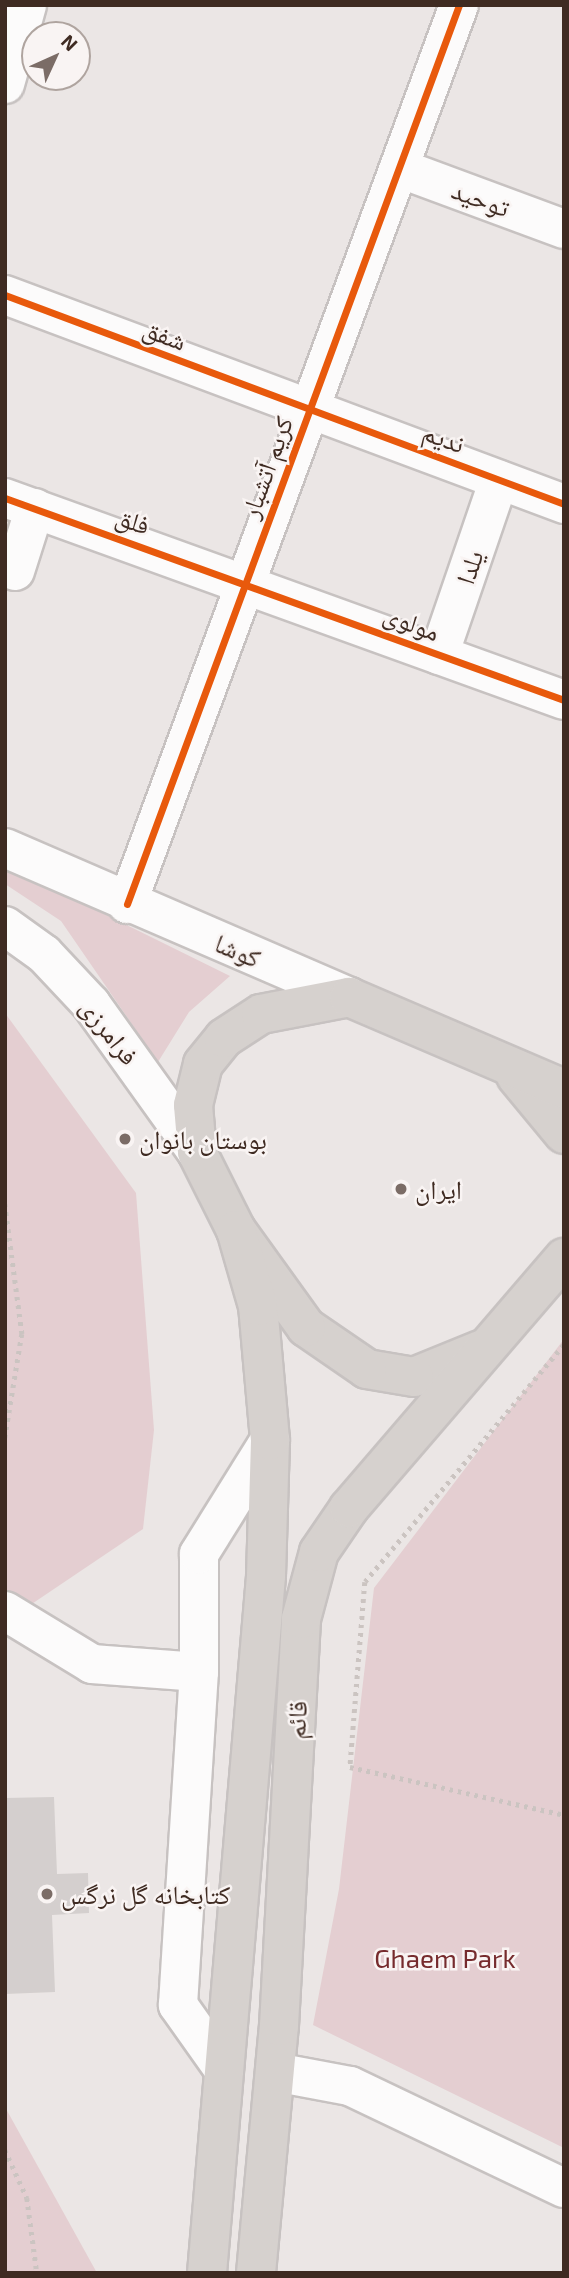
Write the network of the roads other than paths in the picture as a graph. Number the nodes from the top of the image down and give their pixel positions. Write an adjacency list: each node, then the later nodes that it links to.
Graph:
1 (27, 5): 3 (street)
2 (459, 5): 4 (street, کریم آتشبار)
3 (5, 84)
4 (399, 168): 5 (street, توحید); 7 (street, کریم آتشبار)
5 (564, 229)
6 (5, 295): 7 (street, شفق)
7 (309, 411): 8 (street, ندیم); 12 (street, کریم آتشبار)
8 (499, 480): 10 (street, ندیم); 13 (street, یلدا)
9 (20, 503): 11 (street); 12 (street, فلق)
10 (564, 504)
11 (15, 570)
12 (246, 582): 13 (street, مولوی); 16 (street, کریم آتشبار)
13 (439, 654): 14 (street, مولوی)
14 (564, 700)
15 (5, 848): 16 (street, کوشا)
16 (127, 904): 18 (street, کوشا)
17 (5, 926): 22 (street, فرامرزی)
18 (349, 997): 19 (main road); 22 (main road)
19 (502, 1062): 20 (main road); 21 (main road)
20 (564, 1089)
21 (564, 1134)
22 (197, 1152): 23 (main road)
23 (236, 1230): 25 (main road); 26 (main road, قائم)
24 (563, 1256): 25 (main road, قائم)
25 (488, 1346): 30 (main road, قائم)
26 (270, 1440): 28 (street); 29 (main road, قائم)
27 (5, 1611): 28 (street)
28 (199, 1672): 29 (street)
29 (224, 2070): 30 (main road); 32 (main road, قائم)
30 (275, 2072): 31 (street); 33 (main road, قائم)
31 (564, 2188)
32 (207, 2273)
33 (256, 2273)

